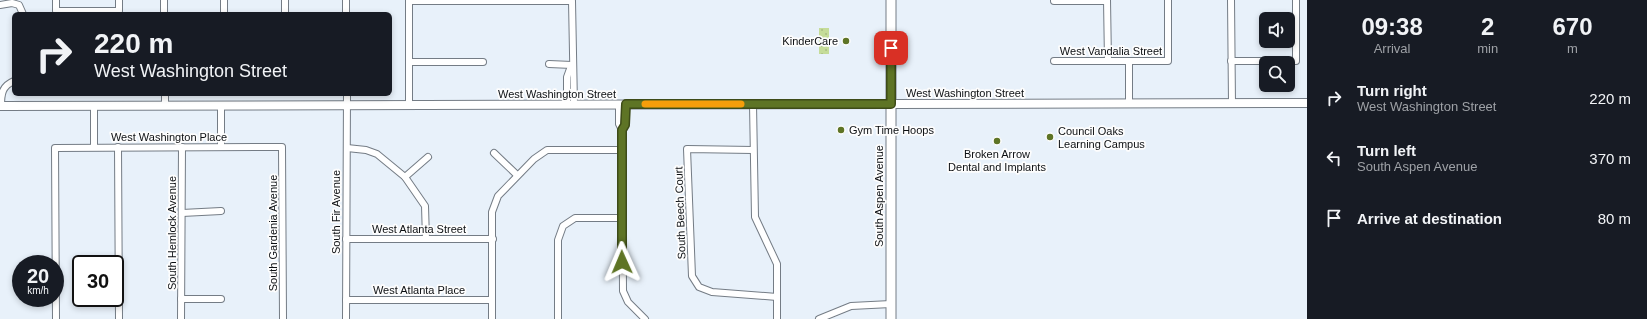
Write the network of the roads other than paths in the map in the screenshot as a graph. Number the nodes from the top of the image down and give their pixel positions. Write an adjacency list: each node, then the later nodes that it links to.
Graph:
1 (56, 0): 2 (street)
2 (120, 0)
3 (164, 0): 18 (street)
4 (224, 0): 19 (street)
5 (285, 0): 20 (street)
6 (346, 0): 21 (street)
7 (546, 0): 12 (street); 13 (street)
8 (891, 0): 38 (main road, South Aspen Avenue)
9 (1168, 0): 24 (street, West Vandalia Street)
10 (1231, 0): 25 (street)
11 (1296, 0): 25 (street)
12 (409, 1): 26 (street)
13 (572, 1): 29 (street)
14 (1054, 1): 15 (street)
15 (1107, 1): 23 (street)
16 (0, 5): 17 (street)
17 (22, 12)
18 (164, 12)
19 (224, 12)
20 (285, 12)
21 (346, 12)
22 (1054, 61): 23 (street, West Vandalia Street)
23 (1108, 61): 24 (street, West Vandalia Street)
24 (1129, 61): 33 (street)
25 (1232, 61): 34 (street)
26 (409, 62): 27 (street); 41 (street)
27 (483, 62)
28 (549, 64): 29 (street)
29 (572, 65): 42 (street)
30 (12, 82): 43 (street)
31 (164, 96): 45 (street)
32 (347, 96): 40 (street, South Fir Avenue)
33 (1129, 103): 34 (main road, West Washington Street); 38 (main road, West Washington Street)
34 (1232, 103): 35 (main road, West Washington Street)
35 (1307, 103)
36 (622, 104): 37 (main road, West Washington Street); 42 (main road, West Washington Street); 52 (street)
37 (753, 104): 38 (main road, West Washington Street); 53 (street)
38 (891, 104): 69 (main road, South Aspen Avenue)
39 (221, 105): 40 (main road, West Washington Street); 45 (main road, West Washington Street); 49 (street)
40 (347, 105): 41 (main road, West Washington Street); 51 (street, South Fir Avenue)
41 (409, 105): 42 (main road, West Washington Street)
42 (570, 105)
43 (0, 106): 44 (main road, West Washington Street)
44 (94, 106): 45 (main road, West Washington Street); 46 (street)
45 (165, 106)
46 (94, 147): 47 (street, West Washington Place); 70 (street, West Washington Place)
47 (118, 147): 48 (street, West Washington Place); 71 (street)
48 (182, 147): 49 (street, West Washington Place); 59 (street, South Hemlock Avenue)
49 (221, 147): 50 (street, West Washington Place)
50 (282, 147): 73 (street, South Gardenia Avenue)
51 (347, 148): 57 (street); 61 (street, South Fir Avenue)
52 (622, 150): 56 (street); 60 (street)
53 (753, 150): 64 (street); 64 (street, South Beech Court)
54 (494, 153): 56 (street)
55 (428, 157): 57 (street)
56 (517, 175): 63 (street)
57 (405, 177): 62 (street)
58 (221, 212): 59 (street)
59 (182, 213): 65 (street, South Hemlock Avenue)
60 (622, 218): 76 (street); 77 (street)
61 (346, 239): 62 (street, West Atlanta Street); 67 (street, South Fir Avenue)
62 (426, 239): 63 (street, West Atlanta Street)
63 (493, 239): 68 (street)
64 (777, 297): 78 (street)
65 (181, 300): 66 (street); 72 (street, South Hemlock Avenue)
66 (221, 300)
67 (346, 300): 68 (street, West Atlanta Place); 74 (street, South Fir Avenue)
68 (492, 300): 75 (street)
69 (891, 304): 79 (street); 80 (main road, South Aspen Avenue)
70 (56, 319)
71 (119, 319)
72 (181, 319)
73 (283, 319)
74 (346, 319)
75 (492, 319)
76 (558, 319)
77 (645, 319)
78 (777, 319)
79 (821, 319)
80 (891, 319)

